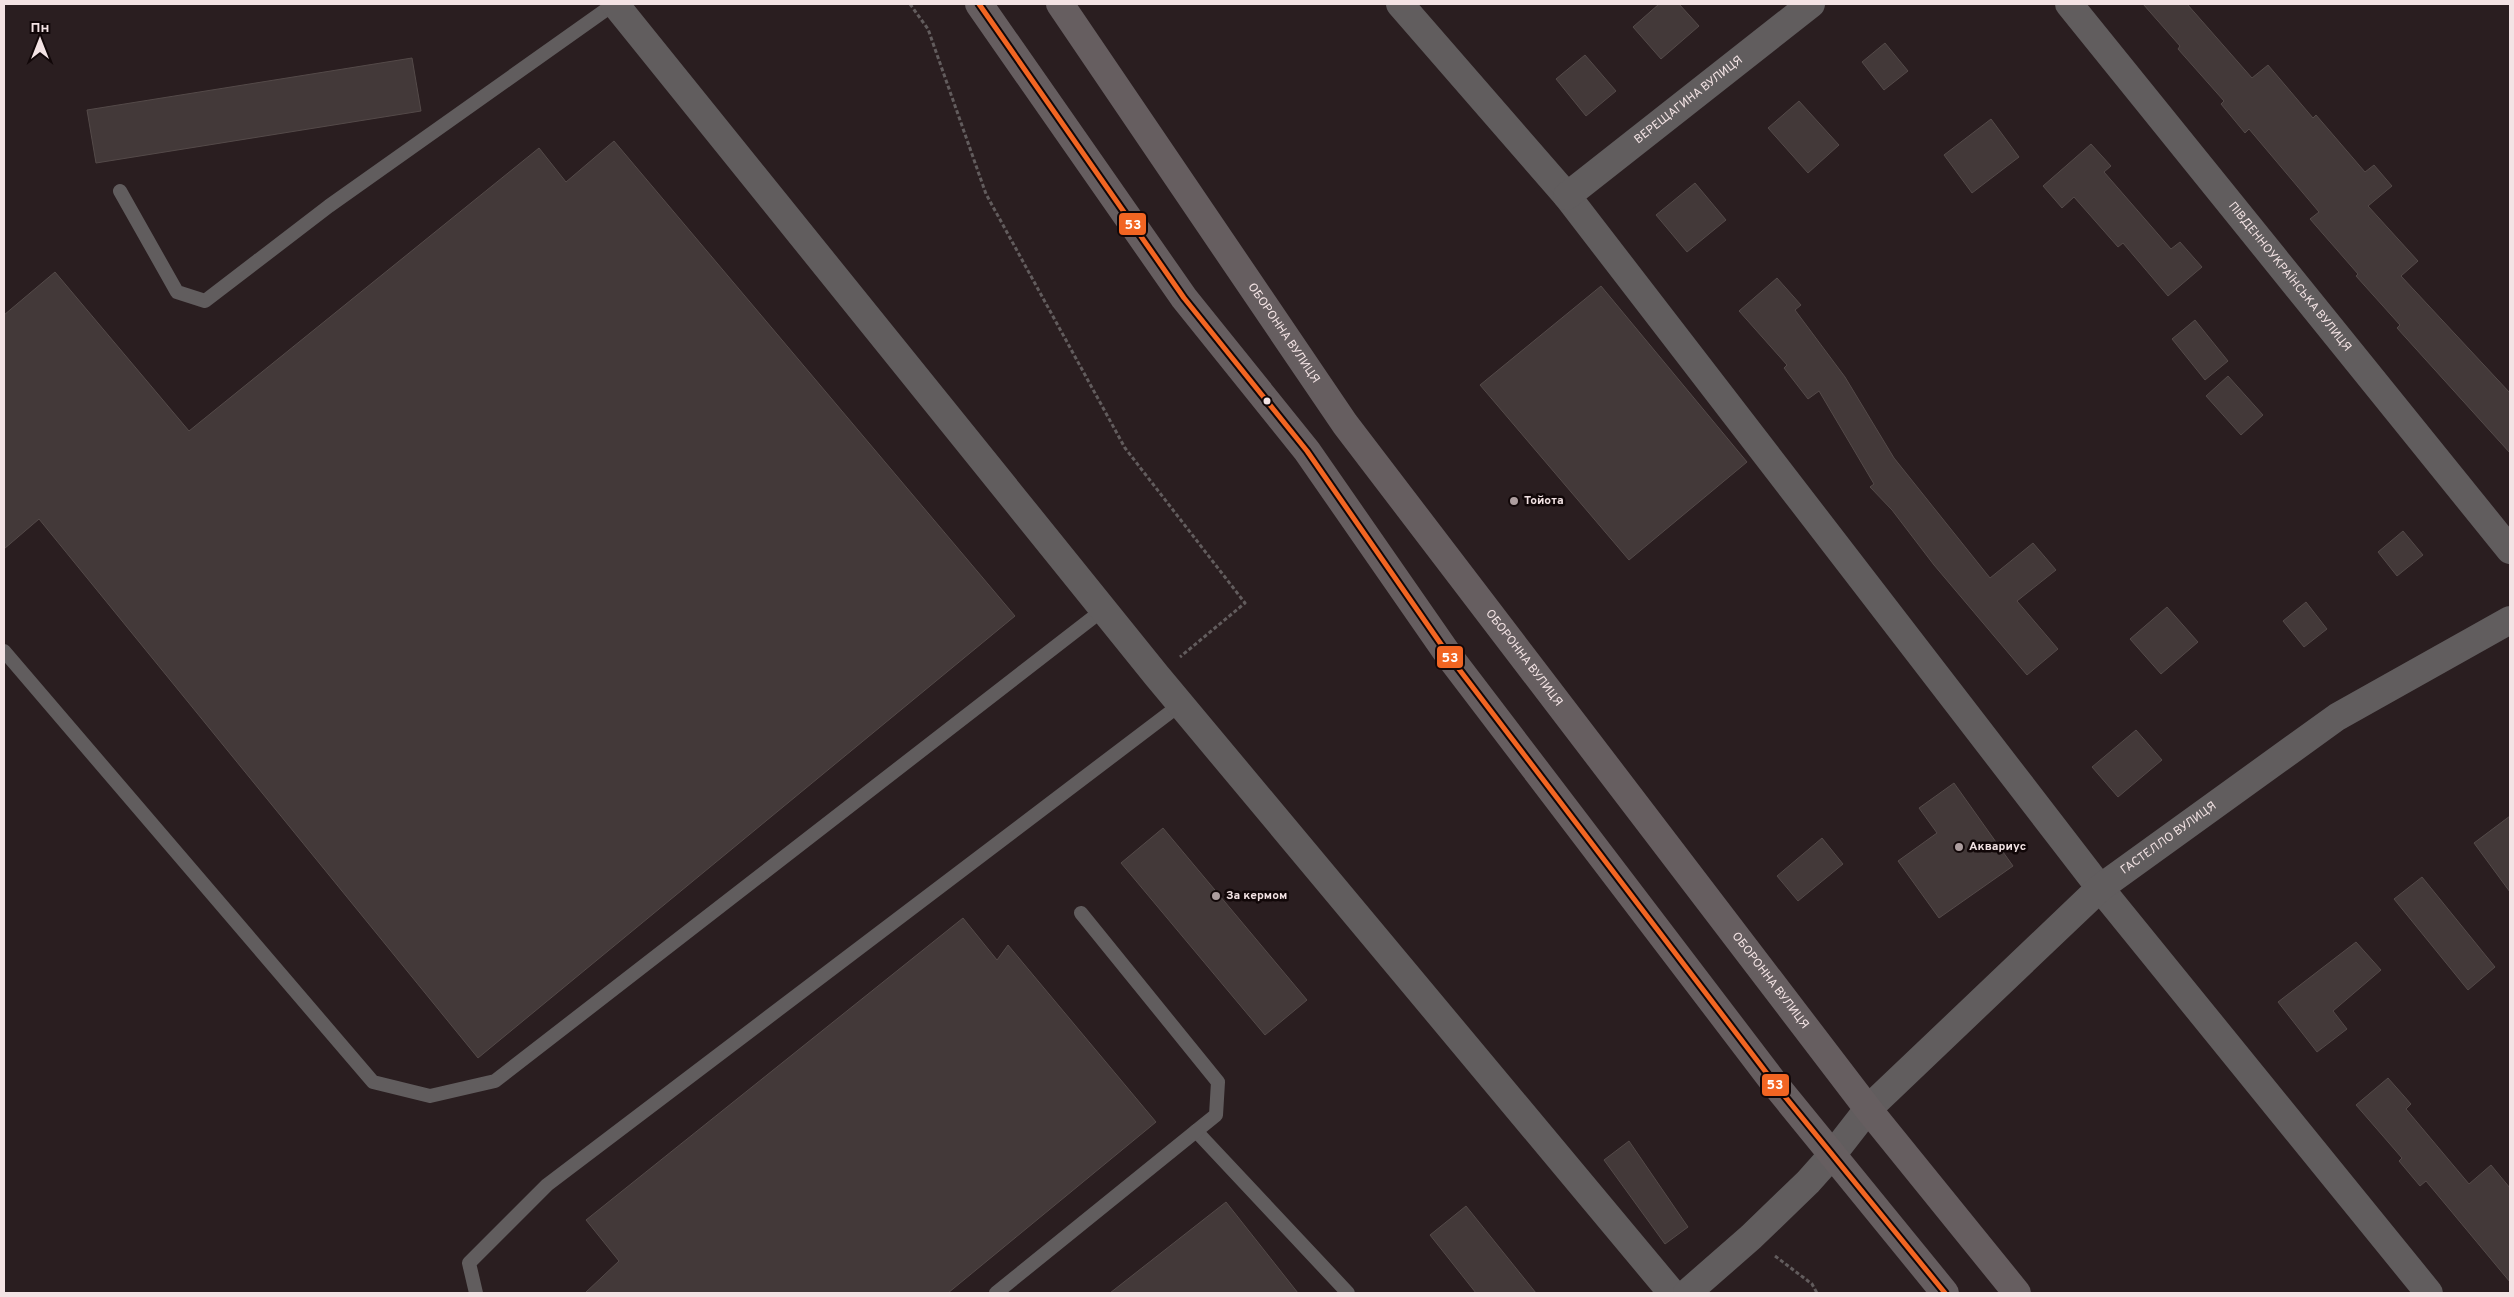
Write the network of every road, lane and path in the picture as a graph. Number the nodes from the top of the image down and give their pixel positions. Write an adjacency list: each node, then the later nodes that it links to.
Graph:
1 (614, 4): 8 (lane); 11 (street)
2 (910, 4): 14 (path)
3 (979, 4): 20 (main road)
4 (1060, 4): 18 (main road, ОБОРОННА ВУЛИЦЯ)
5 (1400, 4): 9 (street)
6 (1811, 4): 9 (street, ВЕРЕЩАГИНА ВУЛИЦЯ)
7 (2069, 4): 10 (street, ПІВДЕННОУКРАЇНСЬКА ВУЛИЦЯ)
8 (120, 191)
9 (1567, 196): 16 (street)
10 (2510, 550)
11 (1104, 609): 13 (lane); 14 (street)
12 (2510, 620): 16 (street, ГАСТЕЛЛО ВУЛИЦЯ)
13 (4, 651)
14 (1157, 676): 15 (street)
15 (1181, 704): 22 (lane); 25 (street)
16 (2100, 888): 18 (street, ГАСТЕЛЛО ВУЛИЦЯ); 30 (street)
17 (1080, 913): 19 (lane)
18 (1868, 1109): 20 (street, ГАСТЕЛЛО ВУЛИЦЯ); 29 (main road, ОБОРОННА ВУЛИЦЯ)
19 (1196, 1131): 23 (lane); 24 (lane)
20 (1834, 1154): 21 (street, ГАСТЕЛЛО ВУЛИЦЯ); 28 (main road)
21 (1751, 1237): 26 (street, ГАСТЕЛЛО ВУЛИЦЯ); 27 (path)
22 (476, 1293)
23 (996, 1293)
24 (1348, 1293)
25 (1672, 1293)
26 (1687, 1293)
27 (1817, 1293)
28 (1945, 1293)
29 (2017, 1293)
30 (2428, 1293)

